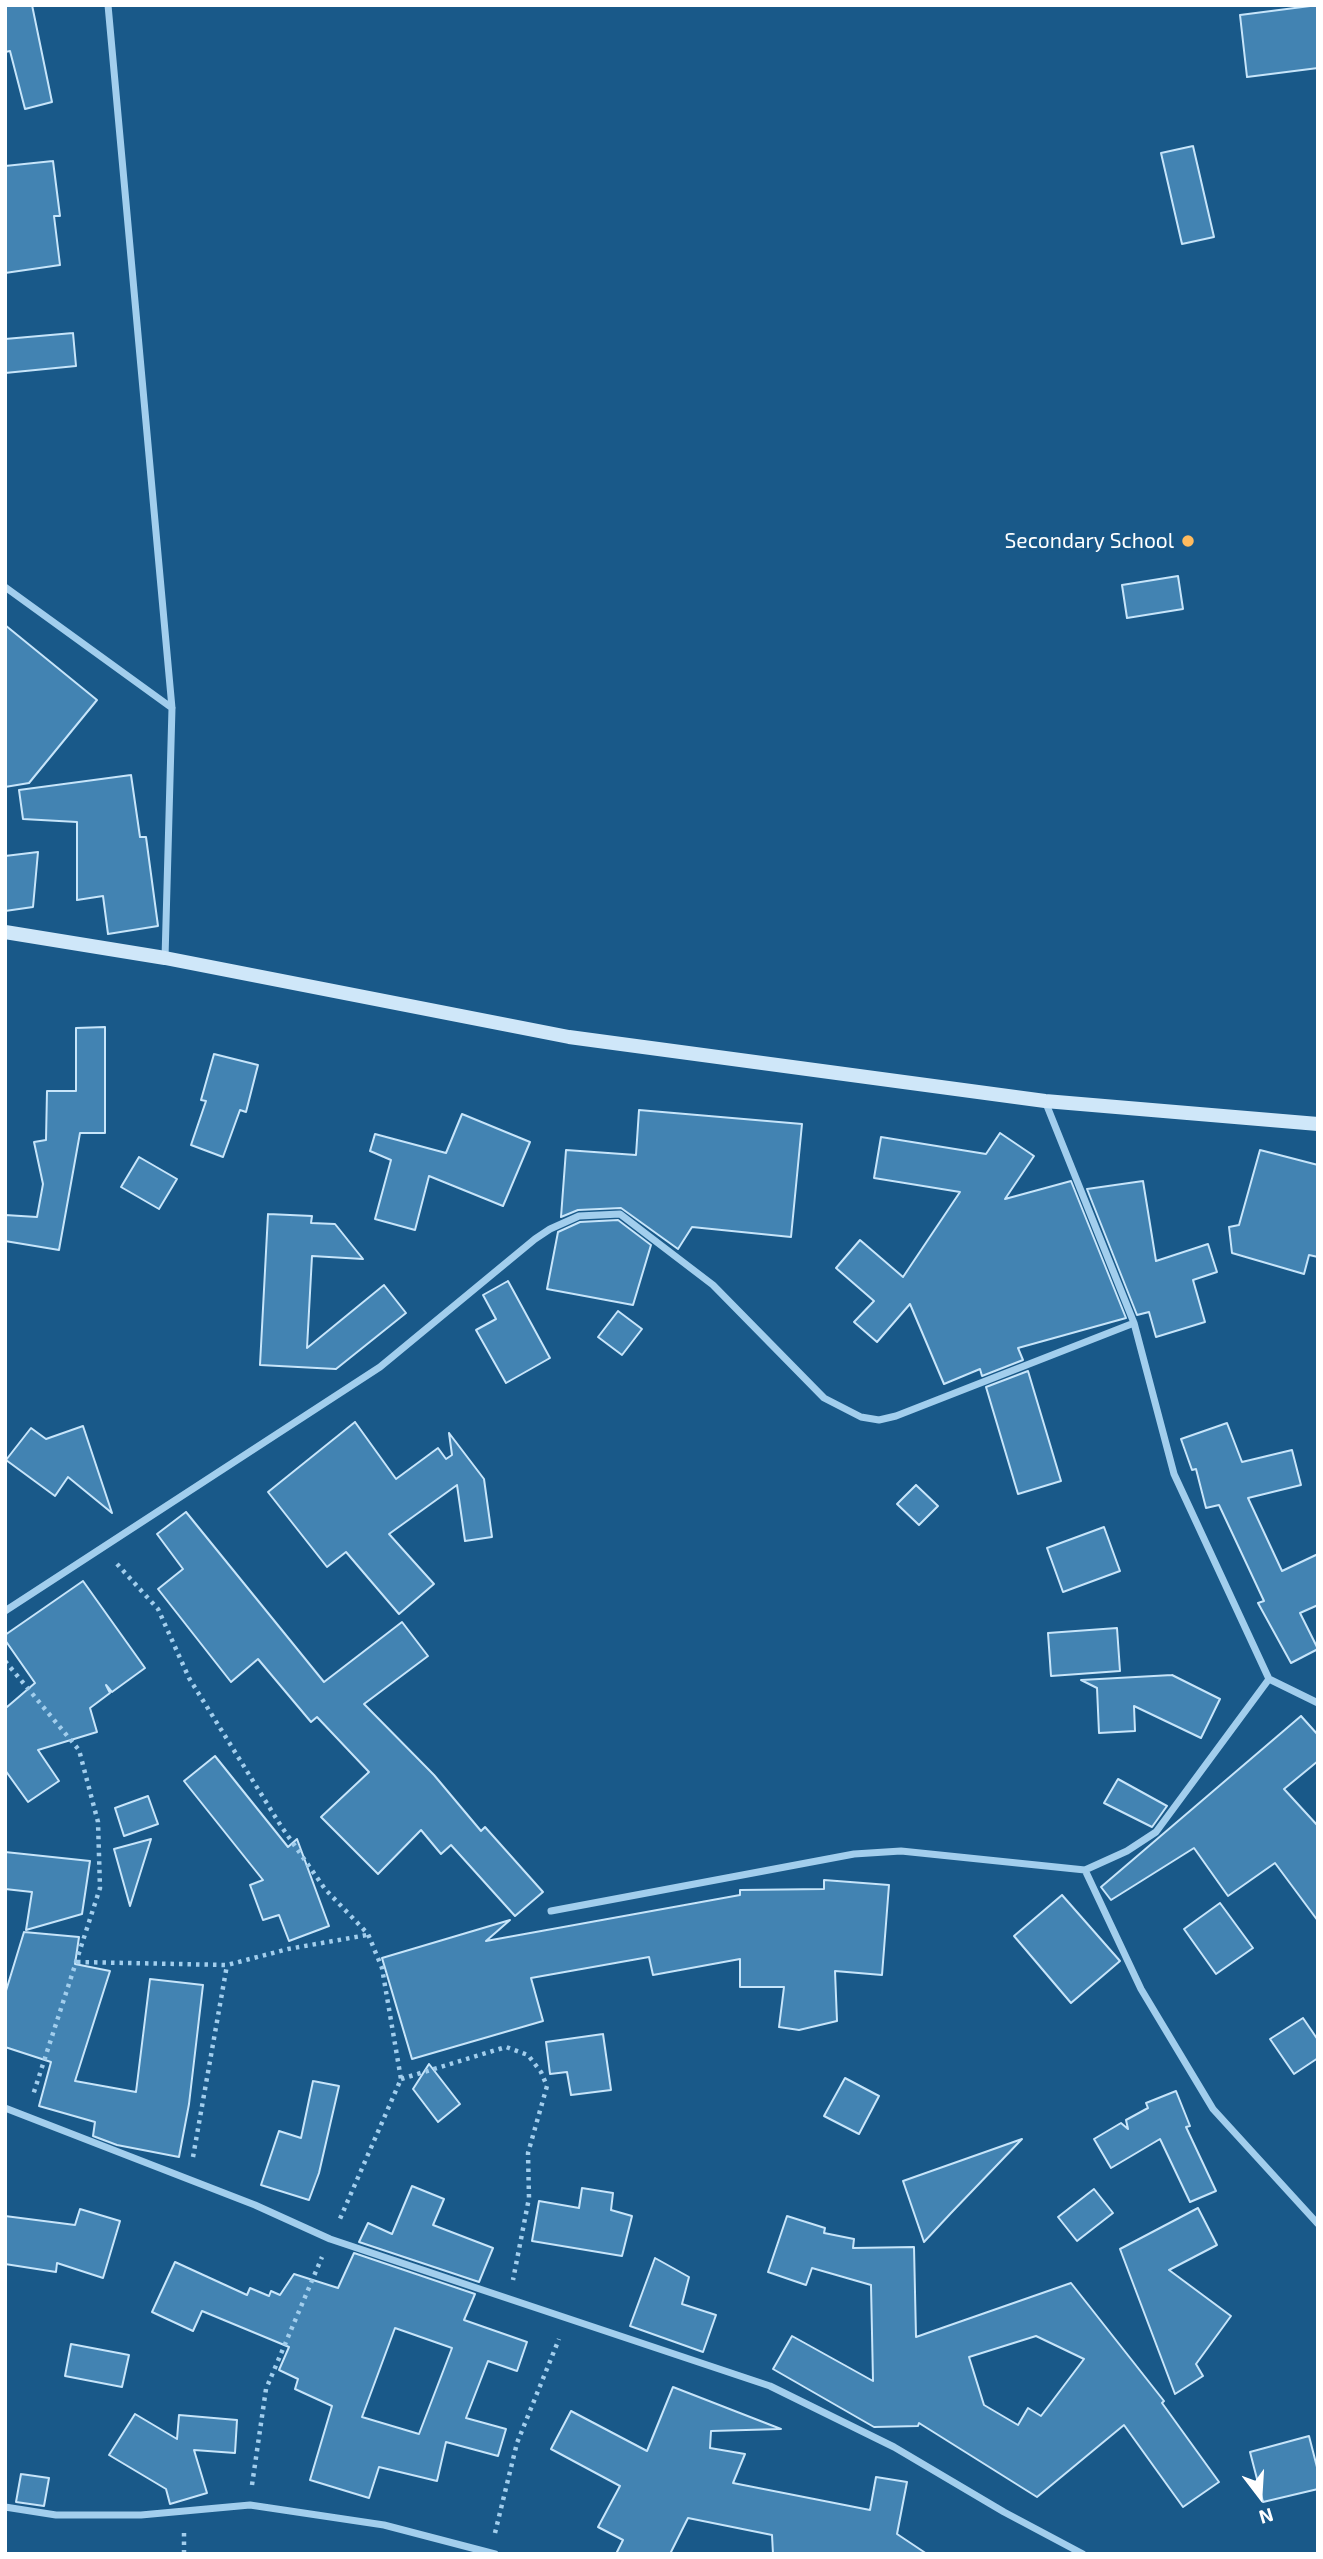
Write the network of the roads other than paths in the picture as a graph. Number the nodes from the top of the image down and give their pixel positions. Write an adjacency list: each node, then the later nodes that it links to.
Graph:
1 (108, 5): 3 (street)
2 (5, 587): 3 (street)
3 (172, 708): 5 (street)
4 (5, 932): 5 (main road)
5 (166, 958): 6 (main road)
6 (1045, 1101): 7 (main road); 8 (street)
7 (1318, 1124)
8 (1134, 1323): 9 (street); 10 (street)
9 (5, 1611)
10 (1269, 1679): 11 (street); 12 (street)
11 (1318, 1703)
12 (1085, 1870): 13 (street); 15 (street)
13 (551, 1911)
14 (5, 2108): 18 (street)
15 (1318, 2224)
16 (5, 2507): 17 (street)
17 (493, 2553)
18 (1083, 2554)

